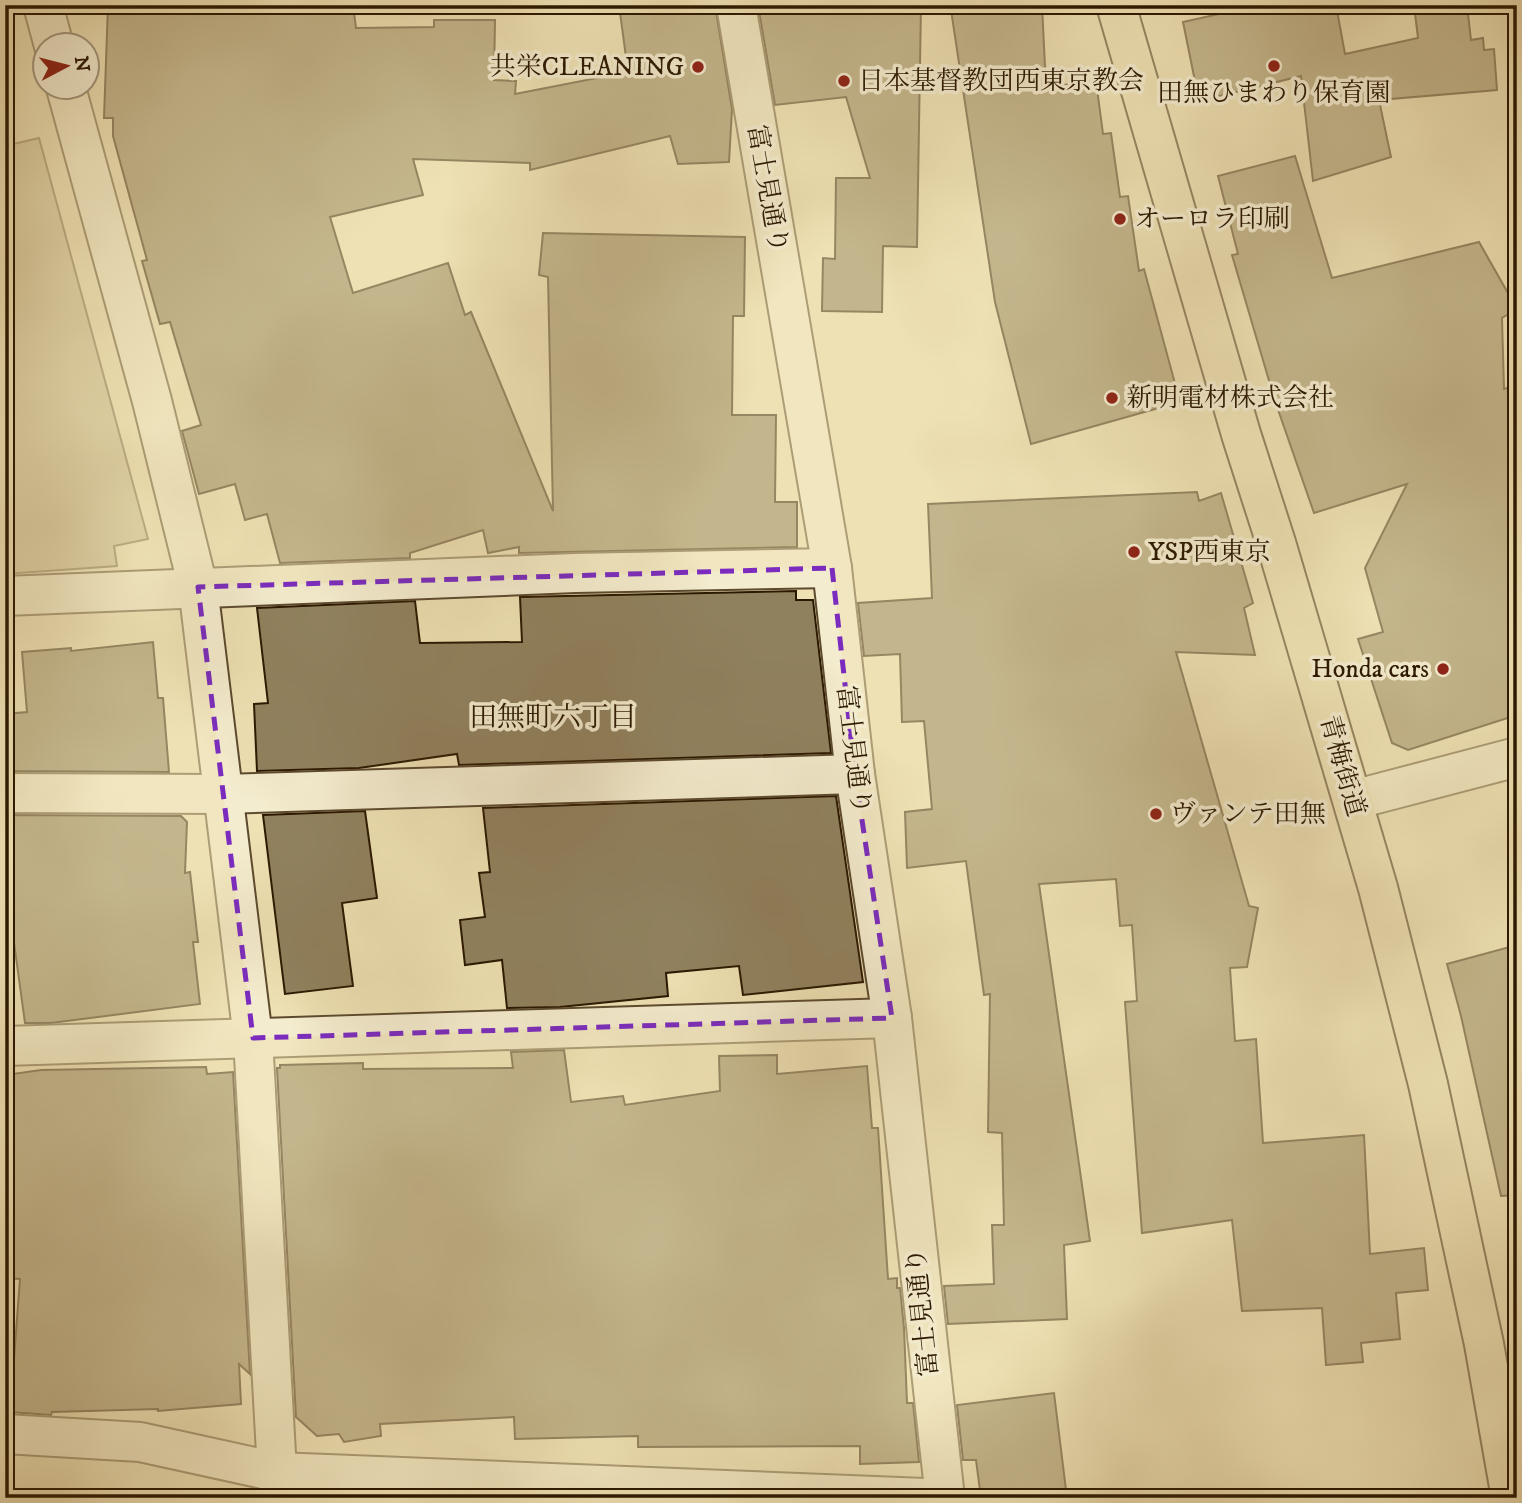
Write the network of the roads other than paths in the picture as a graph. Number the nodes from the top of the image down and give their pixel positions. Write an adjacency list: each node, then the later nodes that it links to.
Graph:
1 (43, 5): 4 (street)
2 (736, 5): 6 (street, 富士見通り)
3 (1116, 5): 13 (main road, 青梅街道)
4 (50, 32)
5 (70, 102): 7 (street)
6 (832, 568): 7 (street); 10 (street, 富士見通り)
7 (198, 587): 8 (street); 12 (street)
8 (5, 596)
9 (1517, 757): 13 (street)
10 (855, 774): 12 (street); 14 (street, 富士見通り)
11 (5, 793): 12 (street)
12 (223, 794): 15 (street)
13 (1353, 800): 21 (main road, 青梅街道)
14 (892, 1018): 15 (street); 20 (street, 富士見通り)
15 (253, 1038): 16 (street); 18 (street)
16 (5, 1046)
17 (5, 1434): 18 (street)
18 (279, 1485): 19 (street)
19 (925, 1498)
20 (944, 1498)
21 (1511, 1498)

